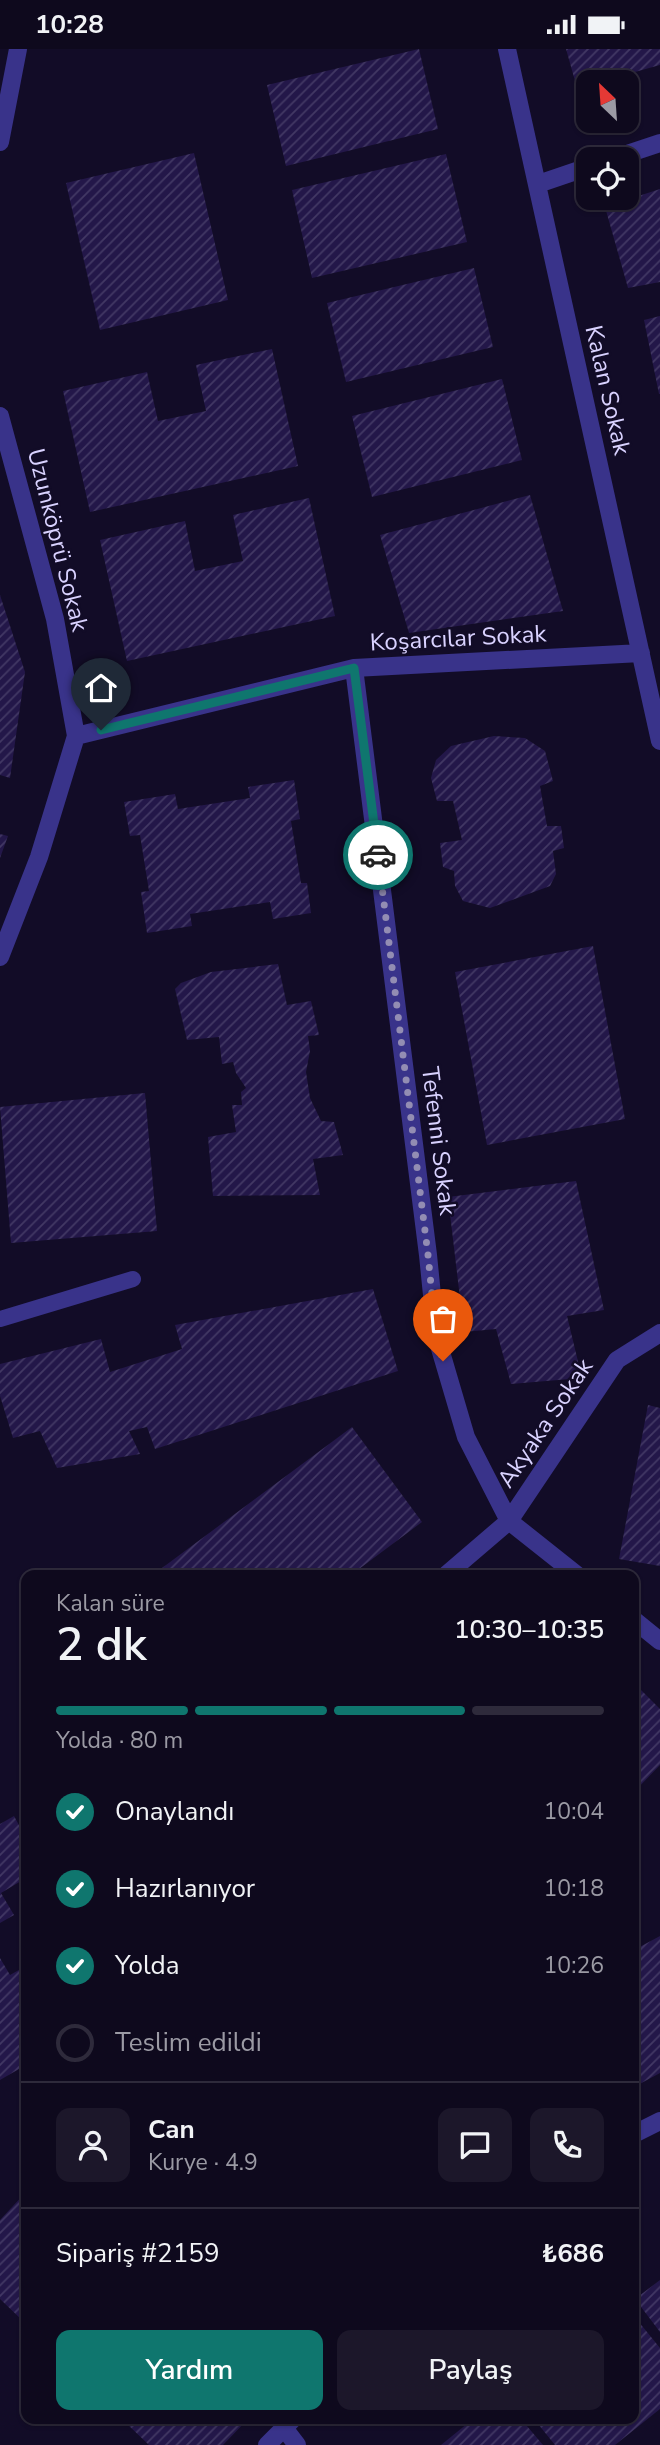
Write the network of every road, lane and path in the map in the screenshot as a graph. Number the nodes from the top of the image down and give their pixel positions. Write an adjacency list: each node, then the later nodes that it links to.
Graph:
1 (18, 49): 3 (street)
2 (507, 49): 7 (street, Kalan Sokak)
3 (0, 142)
4 (660, 143): 5 (street)
5 (639, 150)
6 (576, 171): 7 (street)
7 (538, 184): 9 (street, Kalan Sokak)
8 (0, 416): 11 (street, Uzunköprü Sokak)
9 (641, 653): 10 (street, Koşarcılar Sokak); 12 (street, Kalan Sokak)
10 (354, 668): 11 (street, Koşarcılar Sokak); 17 (street, Tefenni Sokak)
11 (76, 736): 13 (street, Uzunköprü Sokak)
12 (660, 741)
13 (0, 957)
14 (133, 1279): 15 (lane)
15 (0, 1319)
16 (660, 1333): 17 (street, Akyaka Sokak)
17 (509, 1521): 18 (street, Akyaka Sokak); 19 (street, Tefenni Sokak)
18 (452, 1570)
19 (571, 1570)
20 (639, 1624): 21 (street)
21 (660, 1641)
22 (660, 2121): 23 (street)
23 (639, 2132)
24 (287, 2424): 26 (street)
25 (288, 2424): 27 (street)
26 (267, 2445)
27 (298, 2445)

